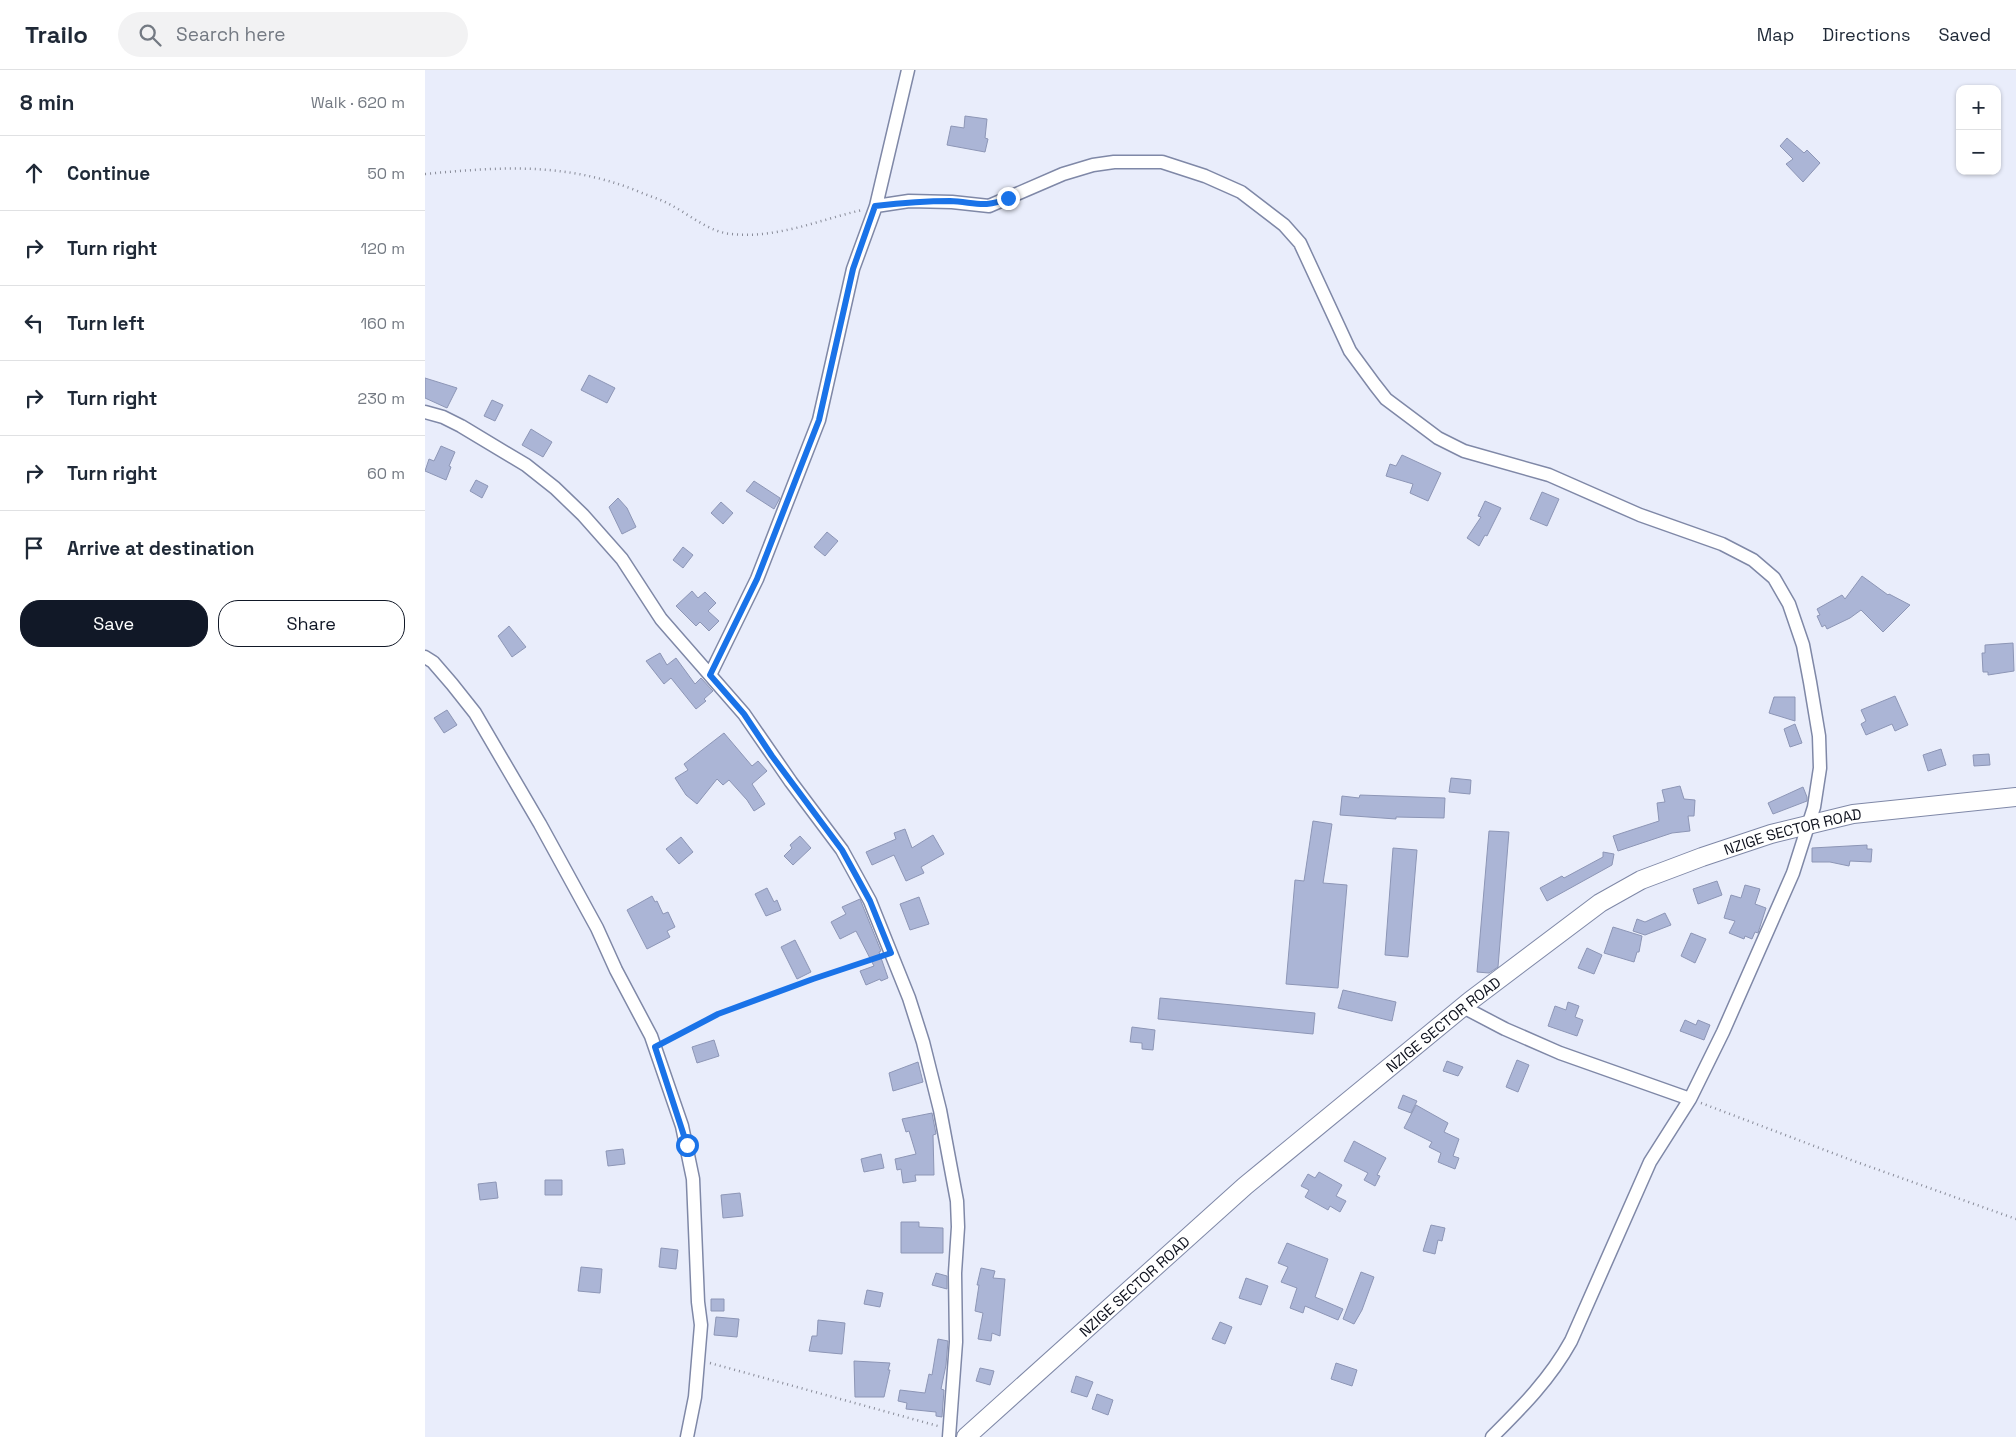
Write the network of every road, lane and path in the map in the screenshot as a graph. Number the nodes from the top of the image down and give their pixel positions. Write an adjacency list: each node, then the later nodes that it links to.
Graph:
1 (908, 70): 3 (street)
2 (425, 174): 3 (path)
3 (875, 206): 6 (street); 8 (street)
4 (425, 412): 6 (street)
5 (425, 657): 11 (street)
6 (710, 675): 9 (street)
7 (2016, 797): 8 (main road, NZIGE SECTOR ROAD)
8 (1809, 825): 10 (main road, NZIGE SECTOR ROAD); 12 (street)
9 (891, 953): 11 (path); 15 (street)
10 (1463, 1007): 12 (street); 17 (main road, NZIGE SECTOR ROAD)
11 (655, 1047): 14 (street)
12 (1690, 1099): 13 (path); 18 (street)
13 (2016, 1219)
14 (699, 1360): 15 (path); 16 (street)
15 (949, 1433)
16 (687, 1437)
17 (966, 1437)
18 (1492, 1437)

